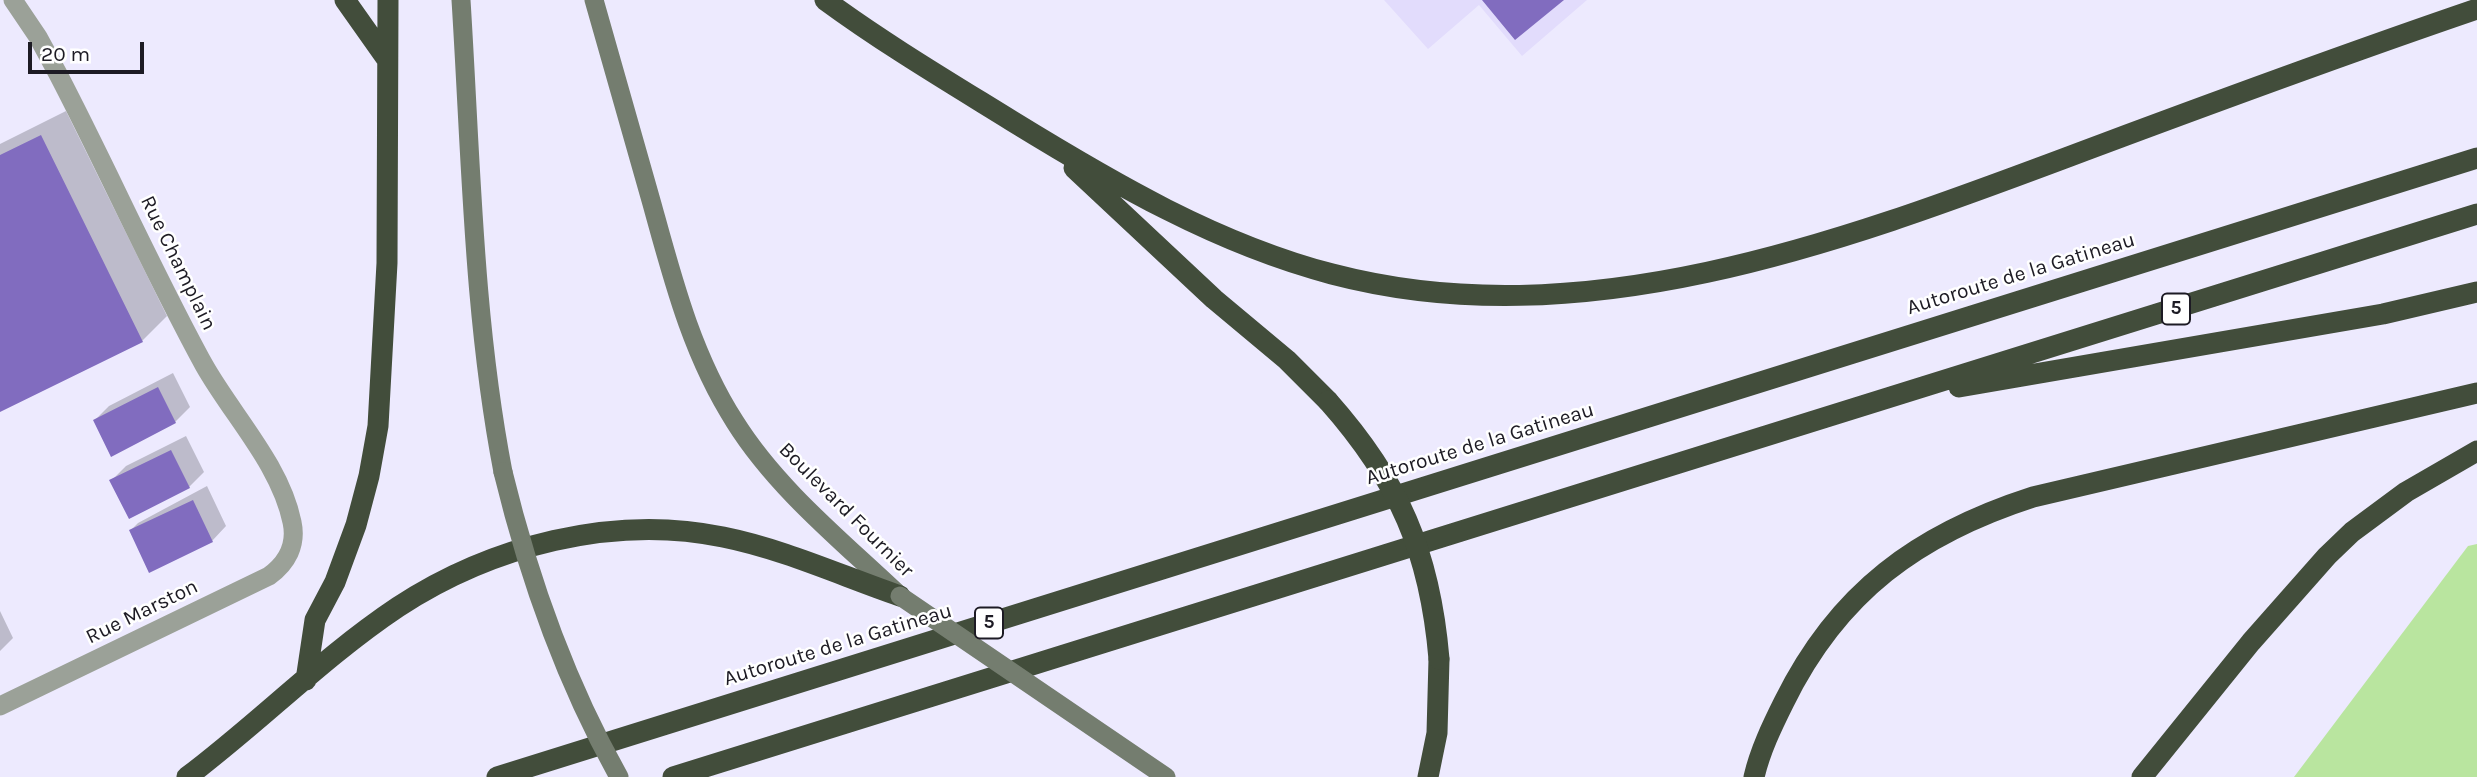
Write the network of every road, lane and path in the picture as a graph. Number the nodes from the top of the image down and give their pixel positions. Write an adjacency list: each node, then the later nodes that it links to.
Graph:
1 (13, 0): 18 (street, Rue Champlain)
2 (345, 0): 8 (highway)
3 (388, 0): 8 (highway)
4 (461, 0): 24 (main road, bridge)
5 (594, 0): 19 (main road, Boulevard Fournier)
6 (825, 0): 9 (highway)
7 (2477, 9): 9 (highway)
8 (386, 58): 20 (highway)
9 (1048, 143): 27 (highway, bridge)
10 (2477, 143): 12 (highway)
11 (2477, 158): 12 (highway, Autoroute de la Gatineau / 5)
12 (2379, 187): 23 (highway, Autoroute de la Gatineau / 5)
13 (2477, 214): 16 (highway, 5)
14 (2477, 292): 16 (highway)
15 (2477, 393): 28 (highway)
16 (1874, 402): 25 (highway, 5)
17 (2477, 451): 29 (highway)
18 (292, 547): 21 (street, Rue Marston)
19 (900, 596): 20 (highway); 26 (main road, Boulevard Fournier, bridge)
20 (306, 680): 22 (highway)
21 (0, 706)
22 (187, 777)
23 (497, 777)
24 (619, 777)
25 (673, 777)
26 (1166, 777)
27 (1428, 777)
28 (1754, 777)
29 (2142, 777)

